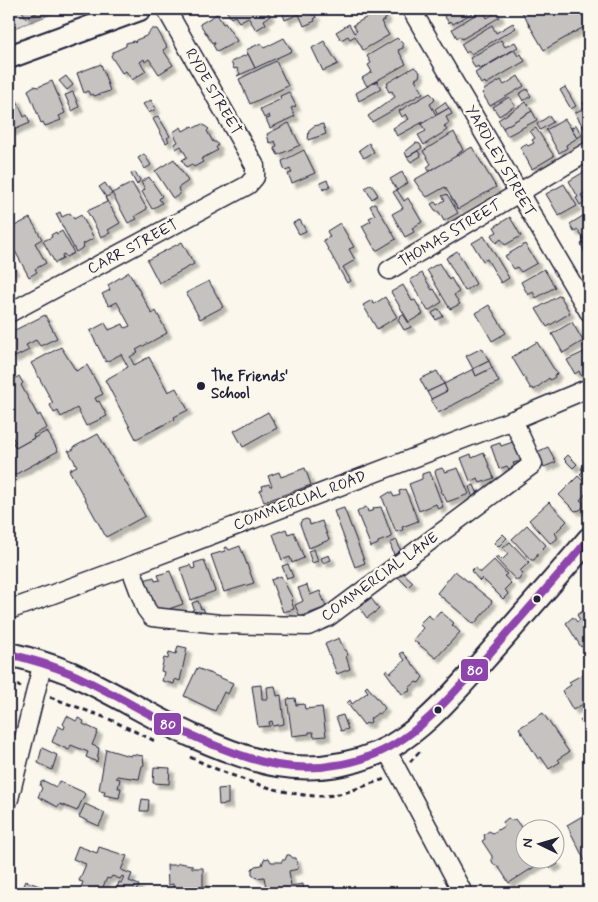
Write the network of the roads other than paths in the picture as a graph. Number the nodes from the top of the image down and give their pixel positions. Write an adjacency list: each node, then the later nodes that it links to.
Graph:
1 (140, 9): 4 (main road)
2 (166, 9): 6 (street, RYDE STREET)
3 (411, 9): 7 (street, YARDLEY STREET)
4 (9, 57)
5 (589, 151): 7 (street, THOMAS STREET)
6 (255, 177): 10 (street, CARR STREET)
7 (519, 192): 8 (street, THOMAS STREET); 9 (street, YARDLEY STREET)
8 (389, 270)
9 (589, 312)
10 (9, 313)
11 (589, 388): 12 (street, COMMERCIAL ROAD)
12 (513, 420): 14 (street, COMMERCIAL ROAD); 14 (street, COMMERCIAL LANE)
13 (589, 539): 18 (main road)
14 (130, 566): 15 (street, COMMERCIAL ROAD)
15 (9, 610)
16 (9, 654): 17 (main road)
17 (42, 662): 18 (main road); 19 (street)
18 (386, 749): 20 (street)
19 (9, 798)
20 (463, 893)

